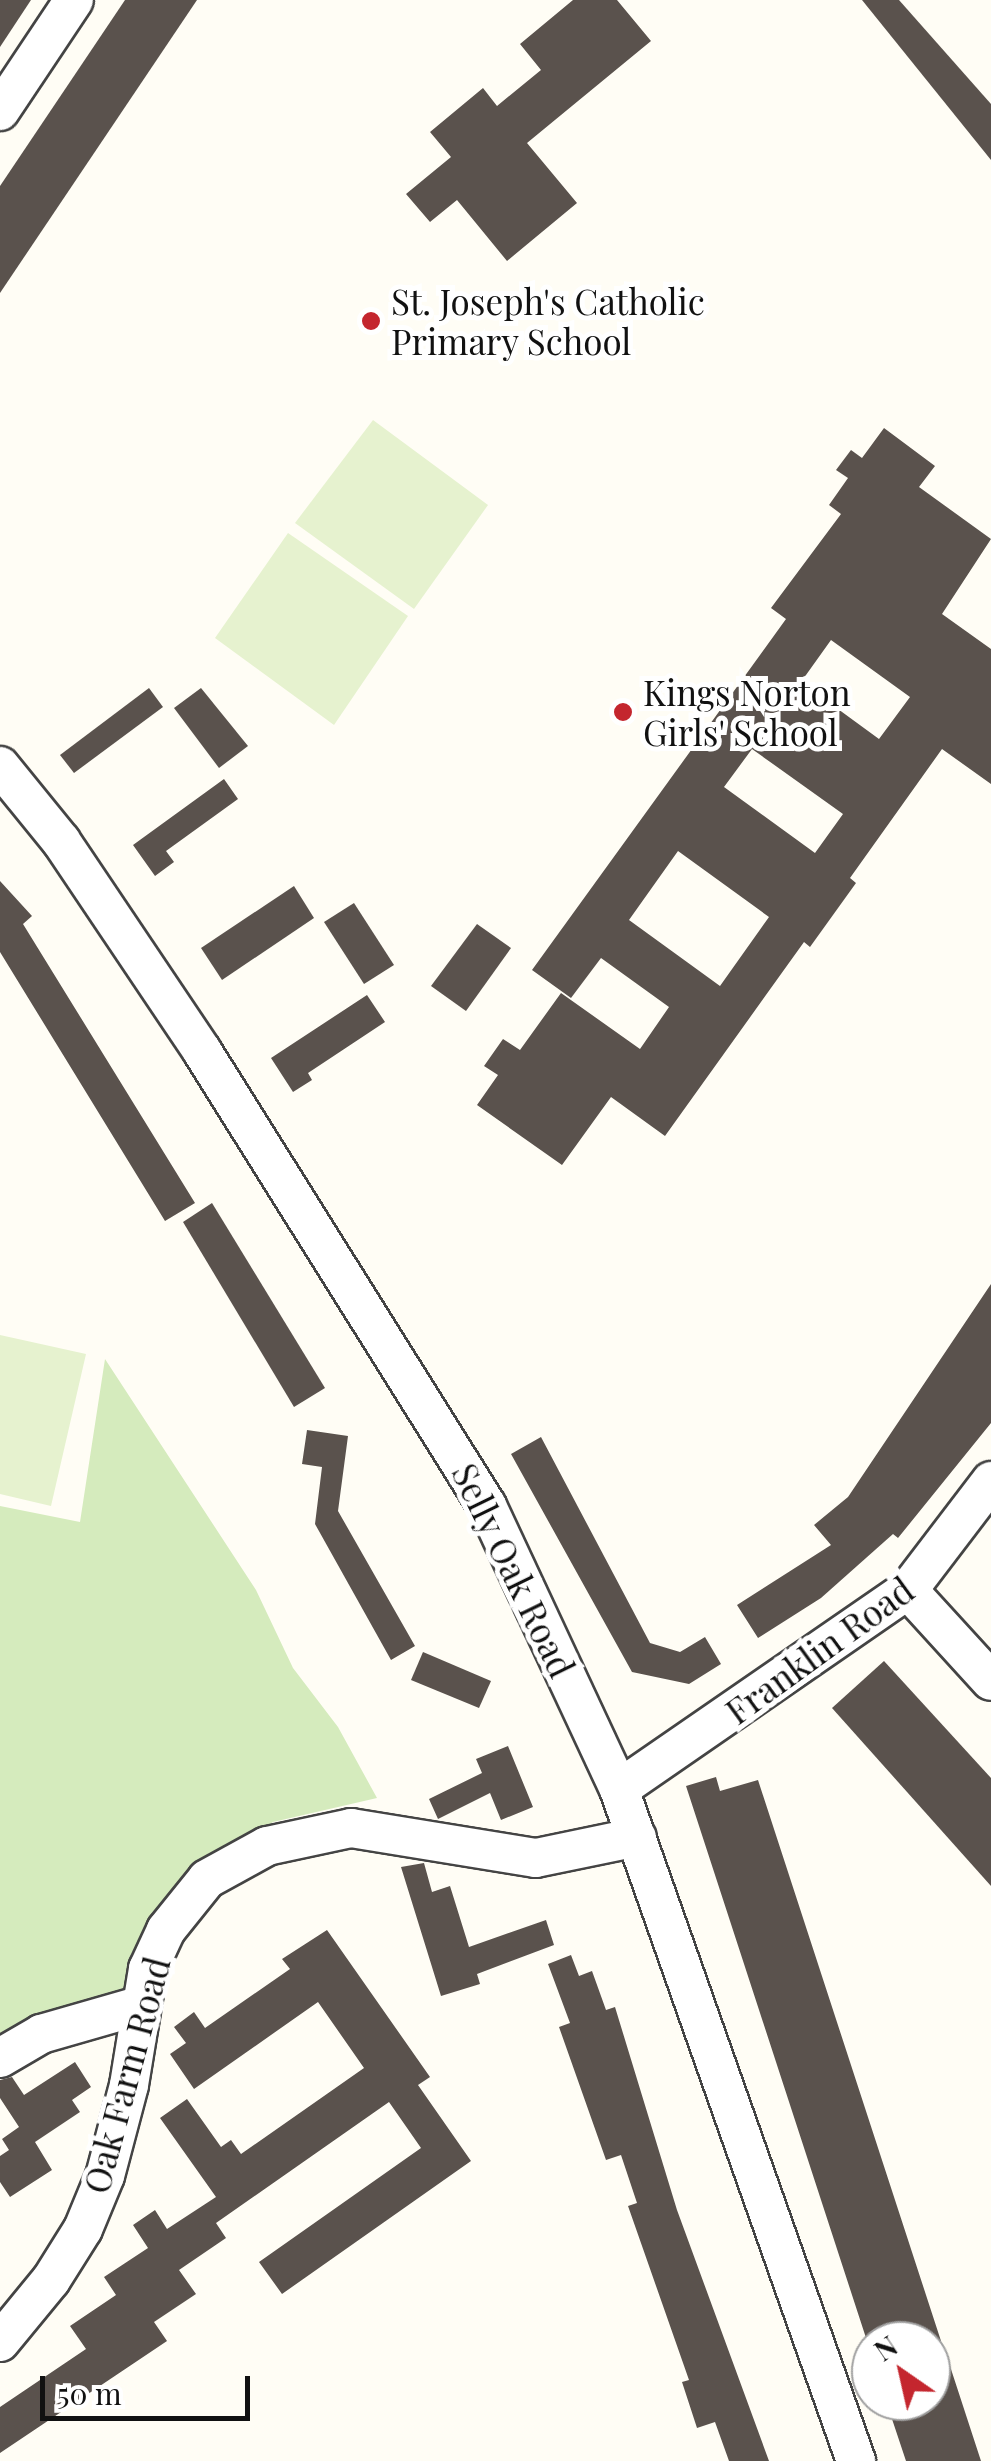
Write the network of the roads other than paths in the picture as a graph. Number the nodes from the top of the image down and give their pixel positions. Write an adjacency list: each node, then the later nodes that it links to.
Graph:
1 (74, 0): 2 (street)
2 (0, 111)
3 (0, 766): 7 (street, Selly Oak Road)
4 (991, 1481): 5 (street, Franklin Road)
5 (908, 1590): 6 (street); 7 (street, Franklin Road)
6 (991, 1681)
7 (619, 1790): 8 (street, Selly Oak Road)
8 (636, 1837): 9 (street, Oak Farm Road); 12 (street, Selly Oak Road)
9 (142, 2004): 10 (street); 11 (street, Oak Farm Road)
10 (0, 2058)
11 (0, 2342)
12 (856, 2461)

